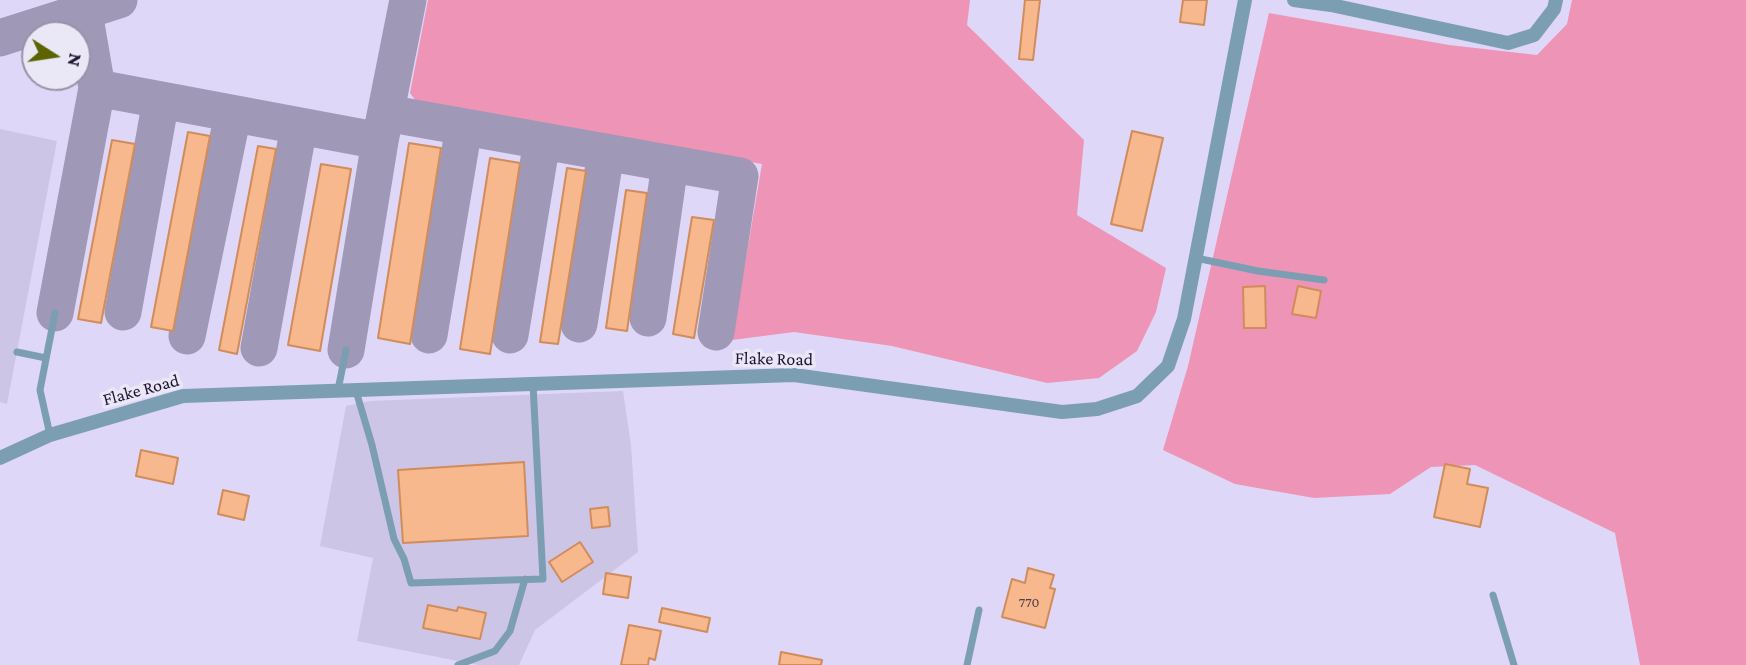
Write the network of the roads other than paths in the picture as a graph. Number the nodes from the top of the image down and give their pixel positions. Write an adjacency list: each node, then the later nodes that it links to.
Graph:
1 (1245, 0): 4 (street, Flake Road)
2 (1294, 0): 3 (street)
3 (1556, 0)
4 (1196, 258): 5 (lane); 10 (street, Flake Road)
5 (1324, 279)
6 (55, 313): 9 (lane)
7 (346, 350): 11 (lane)
8 (17, 352): 9 (lane)
9 (46, 358): 13 (lane)
10 (533, 384): 12 (street, Flake Road); 15 (lane)
11 (338, 390): 12 (street, Flake Road); 13 (street, Flake Road)
12 (355, 390): 15 (lane)
13 (50, 435): 14 (street, Flake Road)
14 (0, 457)
15 (525, 579): 18 (lane)
16 (1493, 595): 20 (lane)
17 (979, 610): 19 (lane)
18 (458, 665)
19 (967, 665)
20 (1514, 665)

